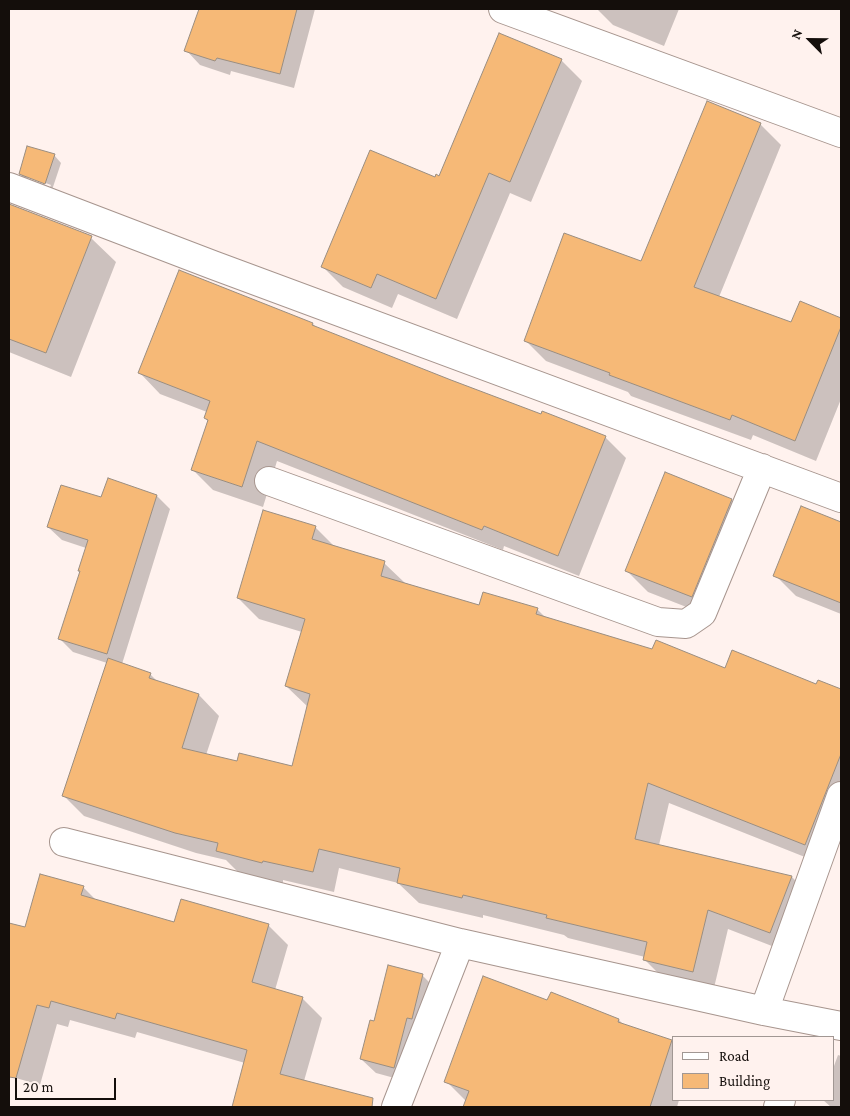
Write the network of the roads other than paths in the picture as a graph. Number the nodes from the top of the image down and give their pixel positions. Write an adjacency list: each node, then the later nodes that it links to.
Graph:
1 (503, 9): 2 (street)
2 (841, 133)
3 (9, 187): 4 (street)
4 (762, 468): 5 (street); 6 (street)
5 (269, 481)
6 (841, 498)
7 (841, 796): 10 (street)
8 (64, 842): 9 (street)
9 (460, 943): 10 (street); 13 (street)
10 (764, 1011): 12 (street)
11 (841, 1026): 12 (street)
12 (804, 1028)
13 (396, 1107)

